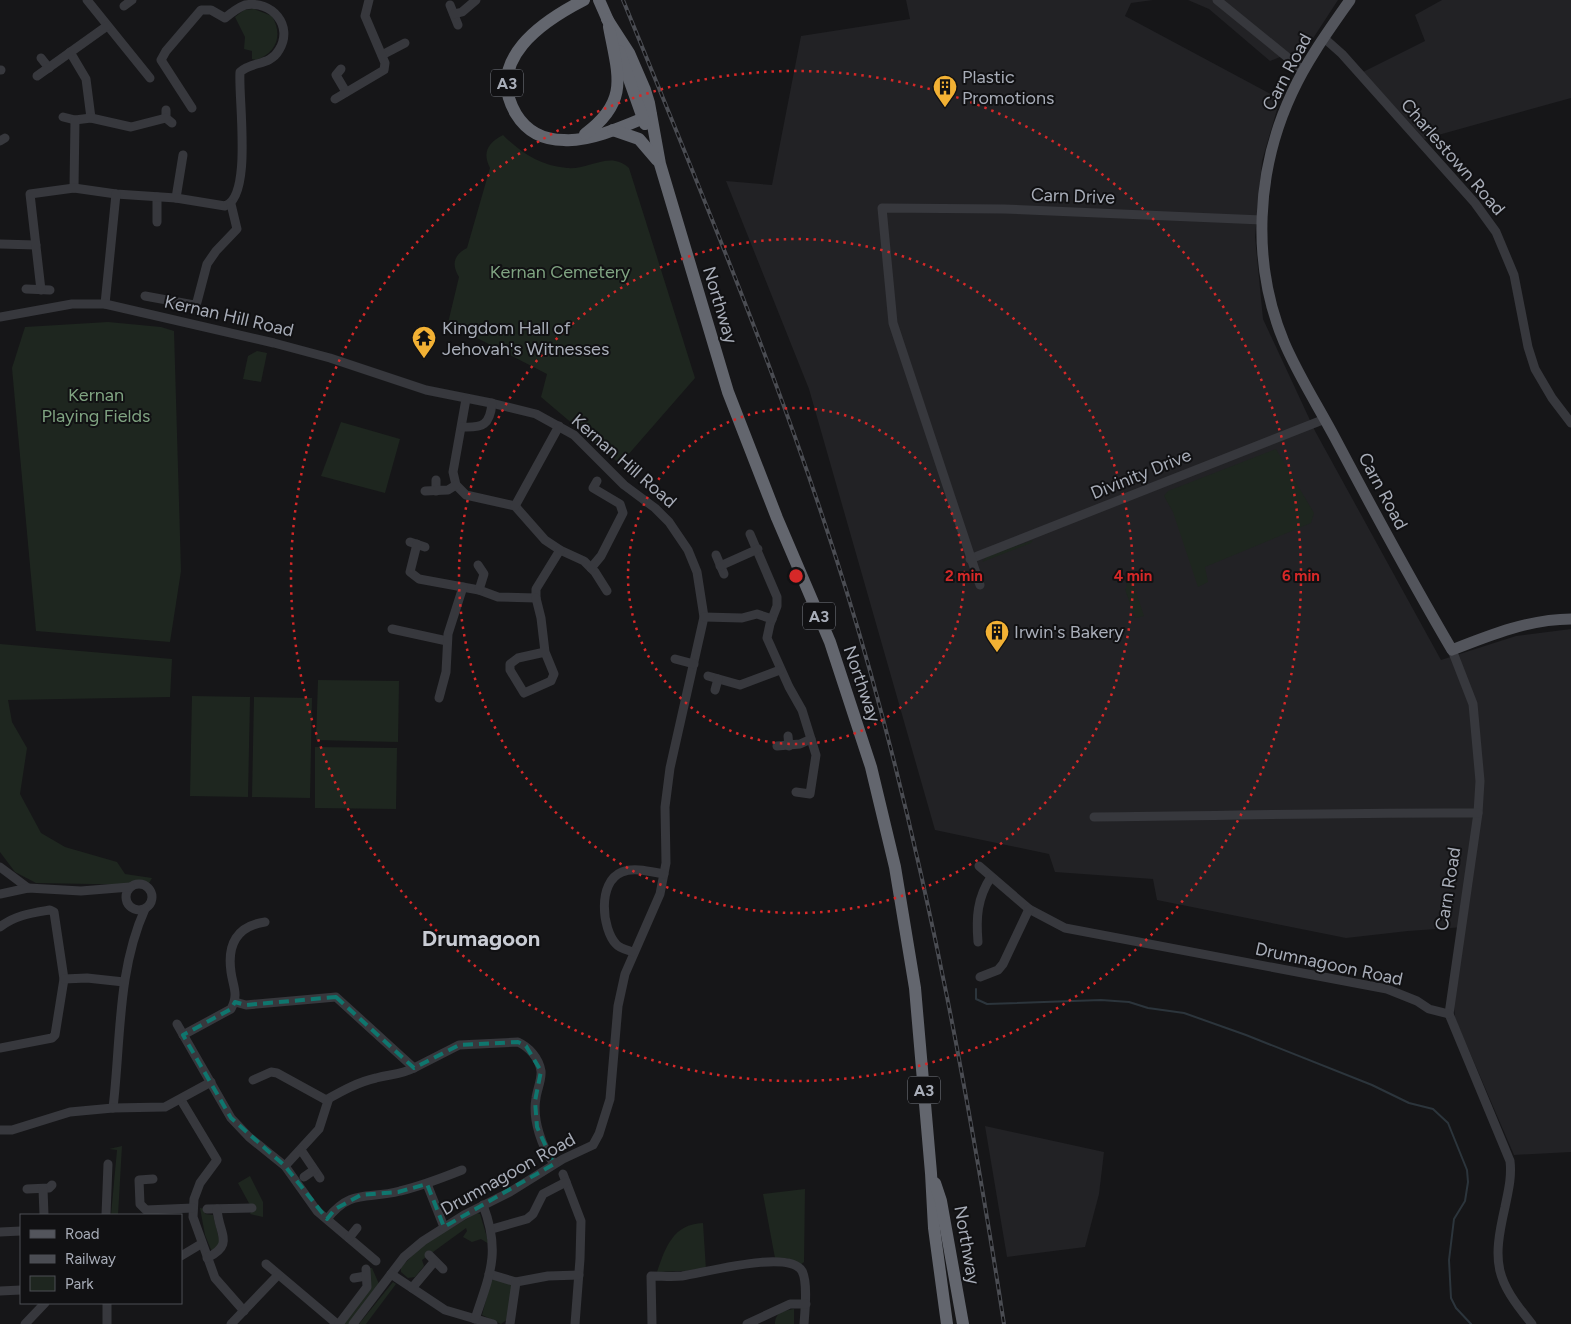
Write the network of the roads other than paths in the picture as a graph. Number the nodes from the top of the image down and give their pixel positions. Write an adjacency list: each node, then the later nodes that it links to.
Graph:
1 (87, 0): 15 (street)
2 (132, 0): 11 (street)
3 (369, 0): 19 (street)
4 (476, 0): 12 (street)
5 (599, 0): 13 (highway, Northway / A3)
6 (1217, 0): 23 (street)
7 (1350, 0): 16 (main road, Carn Road)
8 (579, 3): 35 (highway, A3)
9 (268, 4): 28 (street); 42 (street)
10 (450, 5): 12 (street)
11 (124, 6)
12 (454, 14): 14 (street)
13 (607, 19): 31 (highway, Northway / A3); 31 (highway, Northway / A3); 35 (highway, A3)
14 (458, 25)
15 (107, 26): 18 (street); 25 (street)
16 (1324, 38): 23 (main road, Carn Road); 53 (street, Charlestown Road)
17 (405, 43): 19 (street)
18 (70, 52): 21 (street); 32 (street)
19 (382, 56): 26 (street)
20 (42, 58): 21 (street)
21 (49, 68): 24 (street)
22 (341, 69): 26 (street)
23 (1303, 70): 43 (main road, Carn Road)
24 (37, 76)
25 (150, 78)
26 (346, 92): 27 (street)
27 (336, 99)
28 (192, 108)
29 (63, 117): 33 (street)
30 (168, 117): 32 (street)
31 (647, 117): 34 (highway, A3); 37 (highway, Northway / A3)
32 (91, 118): 33 (street)
33 (75, 120): 38 (street)
34 (613, 130): 35 (highway, A3); 37 (highway)
35 (580, 139)
36 (183, 155): 41 (street)
37 (660, 164): 136 (highway, Northway / A3)
38 (74, 188): 39 (street); 46 (street)
39 (116, 194): 40 (street); 49 (street)
40 (157, 197): 41 (street); 44 (street)
41 (176, 198): 42 (street)
42 (231, 204): 48 (street)
43 (1262, 220): 54 (main road, Carn Road); 69 (street, Carn Drive)
44 (157, 222)
45 (0, 244): 46 (street)
46 (36, 245): 47 (street)
47 (26, 289)
48 (145, 296)
49 (105, 304): 50 (street, Kernan Hill Road); 51 (street, Kernan Hill Road)
50 (0, 317)
51 (466, 399): 52 (street, Kernan Hill Road); 57 (street)
52 (492, 403): 56 (street, Kernan Hill Road); 57 (street)
53 (1568, 415): 55 (street, Charlestown Road)
54 (1324, 419): 69 (street, Divinity Drive); 82 (main road, Carn Road)
55 (1571, 423)
56 (559, 426): 63 (street); 77 (street, Kernan Hill Road)
57 (462, 427): 60 (street)
58 (436, 480): 62 (street)
59 (597, 480): 71 (street)
60 (456, 485): 62 (street); 63 (street)
61 (425, 491): 62 (street)
62 (436, 491)
63 (515, 506): 67 (street)
64 (750, 534): 66 (street)
65 (417, 544): 73 (street)
66 (758, 549): 68 (street); 78 (street)
67 (560, 550): 71 (street); 76 (street)
68 (716, 556)
69 (970, 558): 72 (street)
70 (477, 564): 74 (street)
71 (591, 568): 75 (street)
72 (980, 585)
73 (463, 587): 74 (street); 81 (street)
74 (478, 590): 76 (street)
75 (607, 591)
76 (536, 598): 83 (street)
77 (704, 617): 78 (street); 85 (street, Kernan Hill Road)
78 (772, 619): 86 (street)
79 (1571, 619): 82 (main road)
80 (398, 633): 81 (street)
81 (447, 641): 90 (street)
82 (1452, 650): 96 (street, Carn Road)
83 (545, 652): 83 (street)
84 (675, 659): 85 (street)
85 (694, 664): 100 (street, Kernan Hill Road)
86 (780, 670): 88 (street); 92 (street)
87 (708, 676): 88 (street)
88 (718, 679): 89 (street)
89 (715, 690)
90 (439, 698)
91 (788, 736): 94 (street)
92 (811, 739): 94 (street); 95 (street)
93 (777, 746): 94 (street)
94 (789, 746)
95 (796, 792)
96 (1478, 813): 97 (street); 120 (street, Carn Road)
97 (1094, 817)
98 (979, 866): 101 (street, Drumnagoon Road)
99 (0, 867): 103 (street)
100 (664, 874): 113 (street, Kernan Hill Road); 115 (street)
101 (991, 877): 107 (street, Drumnagoon Road); 114 (street)
102 (130, 887): 104 (street); 106 (street); 109 (street)
103 (28, 888): 104 (street); 105 (street)
104 (107, 889): 106 (street)
105 (0, 894)
106 (126, 900): 108 (street)
107 (1029, 908): 116 (street); 120 (street, Drumnagoon Road)
108 (135, 910): 109 (street); 112 (street)
109 (145, 910): 112 (street)
110 (265, 922): 119 (street)
111 (0, 927): 117 (street)
112 (135, 931): 118 (street)
113 (641, 935): 115 (street, Drumnagoon Road)
114 (978, 942)
115 (633, 952): 134 (street, Drumnagoon Road)
116 (980, 977)
117 (64, 979): 118 (street); 123 (street)
118 (124, 982): 129 (street)
119 (235, 1002): 122 (street); 124 (street)
120 (1449, 1014): 192 (street)
121 (176, 1024): 122 (street)
122 (183, 1035): 126 (street)
123 (0, 1048)
124 (414, 1068): 128 (street); 134 (street)
125 (253, 1080): 128 (street)
126 (211, 1082): 127 (street); 133 (street)
127 (181, 1100): 129 (street); 145 (street)
128 (326, 1100): 131 (street)
129 (113, 1108): 130 (street)
130 (0, 1130)
131 (301, 1150): 133 (street); 137 (street)
132 (108, 1164): 150 (street)
133 (284, 1166): 151 (street)
134 (550, 1167): 144 (street, Drumnagoon Road)
135 (462, 1170): 139 (street)
136 (931, 1173): 143 (highway, Northway / A3); 190 (highway, Northway / A3)
137 (304, 1177)
138 (153, 1179): 145 (street)
139 (426, 1184): 151 (street); 152 (street)
140 (52, 1185): 142 (street)
141 (28, 1189): 142 (street)
142 (43, 1189): 149 (street)
143 (941, 1201): 190 (highway); 191 (highway, Northway / A3)
144 (483, 1206): 152 (street, Drumnagoon Road); 154 (street)
145 (193, 1208): 158 (street)
146 (252, 1208): 148 (street)
147 (207, 1209): 148 (street)
148 (217, 1209): 160 (street)
149 (44, 1214)
150 (106, 1214)
151 (327, 1219): 157 (street)
152 (444, 1227): 164 (street, Drumnagoon Road)
153 (357, 1228): 157 (street)
154 (492, 1229): 165 (street); 167 (street)
155 (20, 1231): 156 (street)
156 (0, 1232)
157 (349, 1238): 161 (street)
158 (201, 1244): 159 (street); 160 (street)
159 (182, 1255)
160 (207, 1258): 176 (street)
161 (376, 1261)
162 (266, 1264): 166 (street)
163 (443, 1269): 170 (street)
164 (391, 1274): 170 (street); 183 (street, Drumnagoon Road)
165 (489, 1274): 169 (street); 177 (street)
166 (278, 1275): 176 (street); 182 (street)
167 (580, 1275): 169 (street); 186 (street)
168 (354, 1278): 182 (street)
169 (516, 1282): 185 (street)
170 (412, 1288): 177 (street)
171 (20, 1290): 172 (street)
172 (0, 1291)
173 (44, 1304): 179 (street)
174 (107, 1304): 180 (street)
175 (806, 1304): 178 (street); 187 (street); 189 (street)
176 (244, 1311): 181 (street)
177 (475, 1319): 184 (street)
178 (767, 1321): 188 (street)
179 (25, 1324)
180 (107, 1324)
181 (231, 1324)
182 (338, 1324)
183 (353, 1324)
184 (494, 1324)
185 (510, 1324)
186 (575, 1324)
187 (652, 1324)
188 (748, 1324)
189 (804, 1324)
190 (949, 1324)
191 (963, 1324)
192 (1532, 1324)

